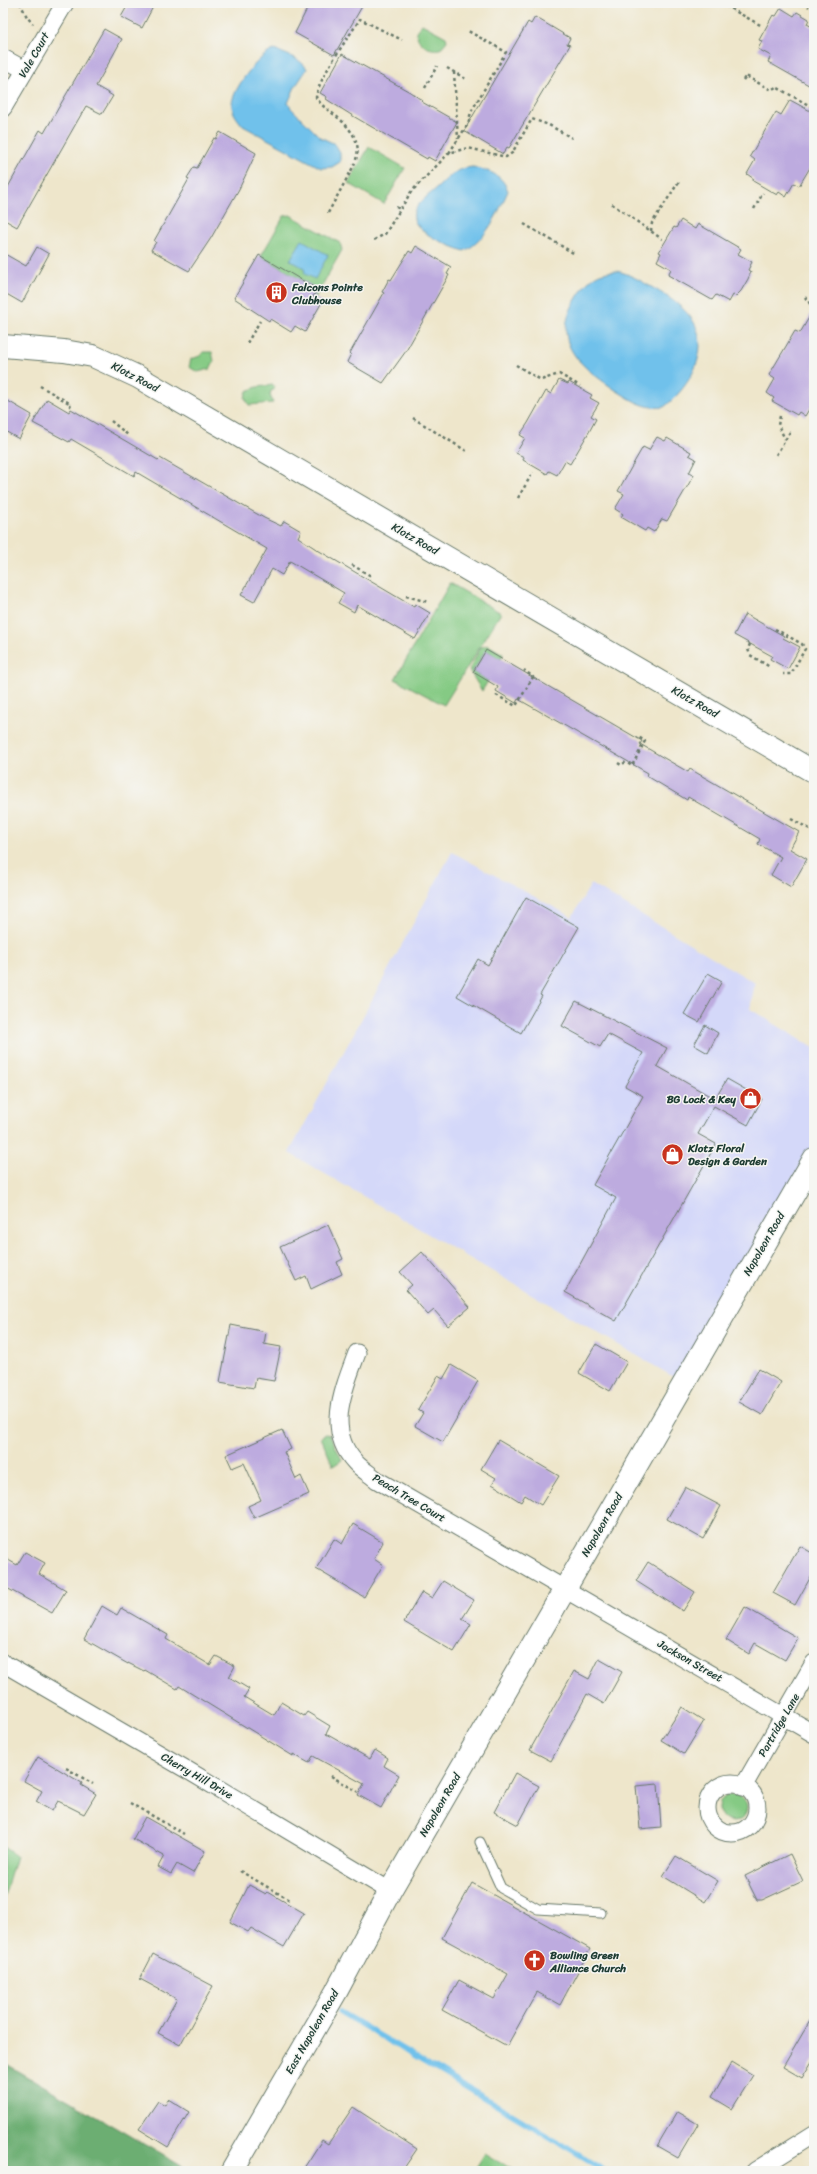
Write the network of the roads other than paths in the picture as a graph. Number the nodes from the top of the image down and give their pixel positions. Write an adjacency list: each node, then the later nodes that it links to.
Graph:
1 (65, 3): 3 (street, Vale Court)
2 (3, 58): 3 (street)
3 (25, 70): 4 (street, Vale Court)
4 (3, 108)
5 (3, 346): 6 (main road, Klotz Road)
6 (814, 772)
7 (814, 1159): 9 (main road, Napoleon Road)
8 (357, 1353): 9 (street, Peach Tree Court)
9 (565, 1589): 12 (street, Jackson Street); 16 (main road, Napoleon Road)
10 (3, 1663): 16 (street, Cherry Hill Drive)
11 (814, 1663): 12 (street, Partridge Lane)
12 (785, 1717): 13 (street, Jackson Street); 14 (street, Partridge Lane)
13 (814, 1734)
14 (743, 1787)
15 (480, 1842): 17 (lane)
16 (390, 1891): 19 (main road, East Napoleon Road)
17 (601, 1913)
18 (814, 2134): 20 (street)
19 (232, 2171)
20 (755, 2171)

